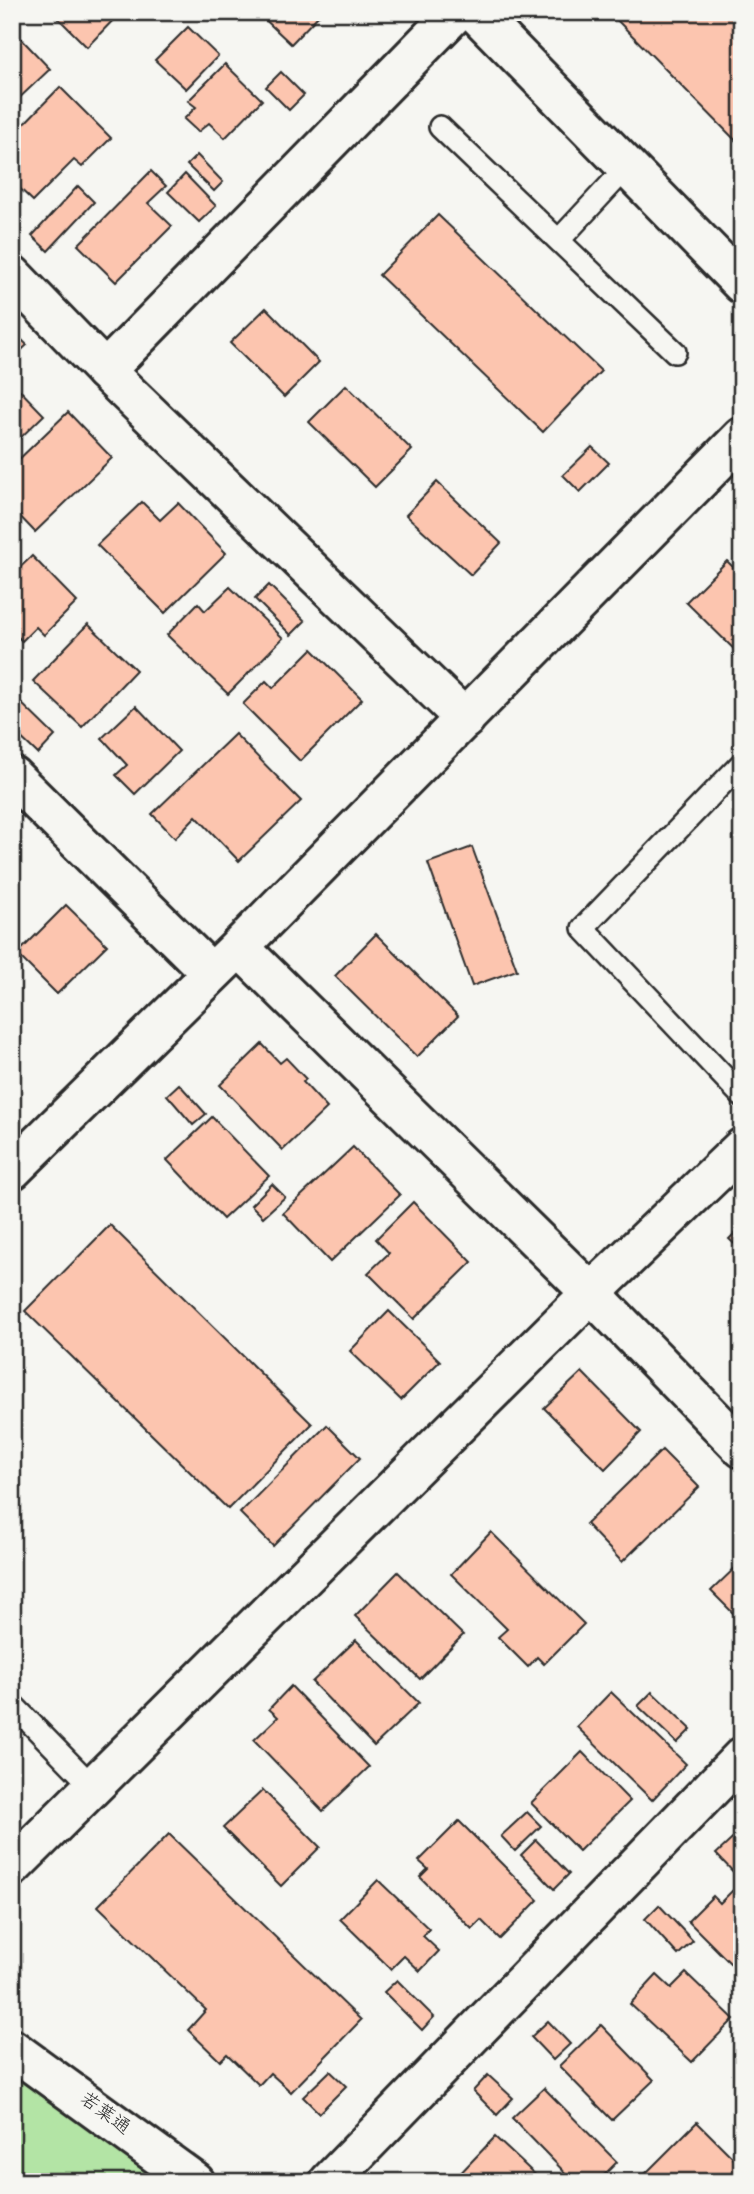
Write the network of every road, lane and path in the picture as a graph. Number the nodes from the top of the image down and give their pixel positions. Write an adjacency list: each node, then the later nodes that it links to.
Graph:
1 (456, 12): 9 (street)
2 (475, 12): 4 (street)
3 (440, 127): 5 (lane)
4 (627, 167): 5 (lane); 7 (street)
5 (558, 240): 8 (lane)
6 (12, 275): 9 (street)
7 (742, 284)
8 (676, 352)
9 (105, 371): 11 (street)
10 (742, 438): 11 (street)
11 (465, 719): 14 (street)
12 (742, 764): 16 (lane)
13 (12, 776): 15 (street)
14 (239, 947): 15 (street); 19 (street)
15 (211, 973): 18 (street)
16 (742, 1096)
17 (742, 1148): 19 (street)
18 (12, 1170)
19 (591, 1293): 20 (street); 23 (street)
20 (742, 1448)
21 (12, 1704): 23 (lane)
22 (742, 1757): 27 (street)
23 (94, 1788): 24 (street)
24 (12, 1867)
25 (12, 2049): 26 (street, 若葉通)
26 (195, 2182)
27 (329, 2182)

